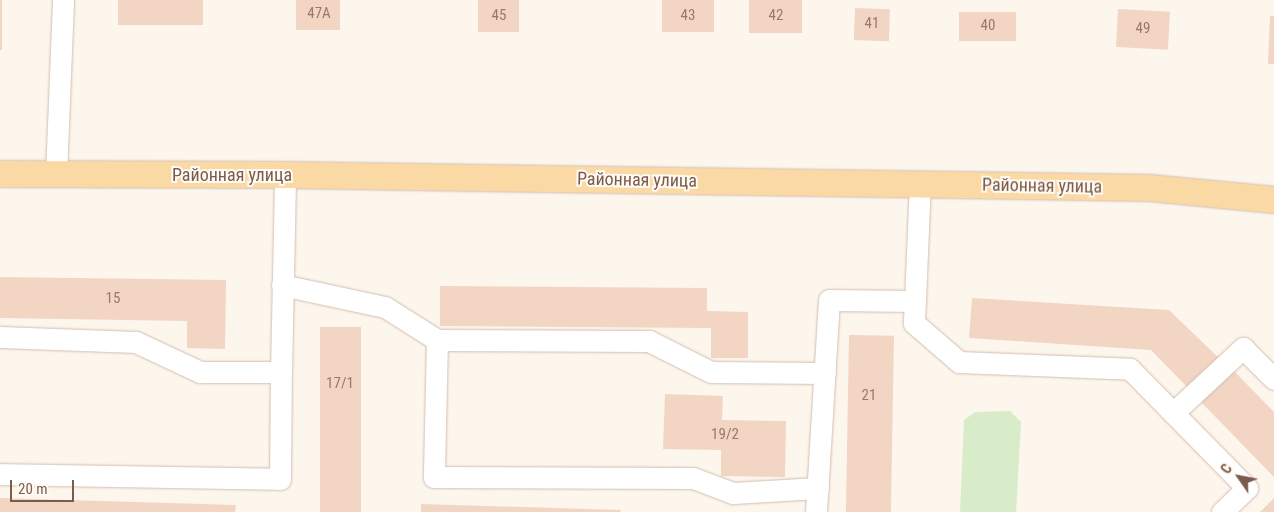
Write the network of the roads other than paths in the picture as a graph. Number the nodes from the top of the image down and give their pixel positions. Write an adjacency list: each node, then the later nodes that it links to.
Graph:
1 (63, 0): 3 (lane)
2 (0, 174): 3 (main road, Районная улица)
3 (56, 175): 4 (main road, Районная улица)
4 (285, 175): 5 (main road, Районная улица); 7 (lane)
5 (920, 184): 6 (main road, Районная улица); 8 (lane)
6 (1274, 200)
7 (282, 285): 10 (lane); 11 (lane)
8 (916, 301): 12 (lane); 14 (lane)
9 (0, 336): 11 (lane)
10 (438, 340): 12 (lane); 16 (lane)
11 (281, 372): 15 (lane)
12 (825, 373): 16 (lane)
13 (1274, 379): 14 (lane)
14 (1173, 413): 18 (lane)
15 (0, 474)
16 (818, 488): 17 (lane)
17 (816, 512)
18 (1222, 512)

